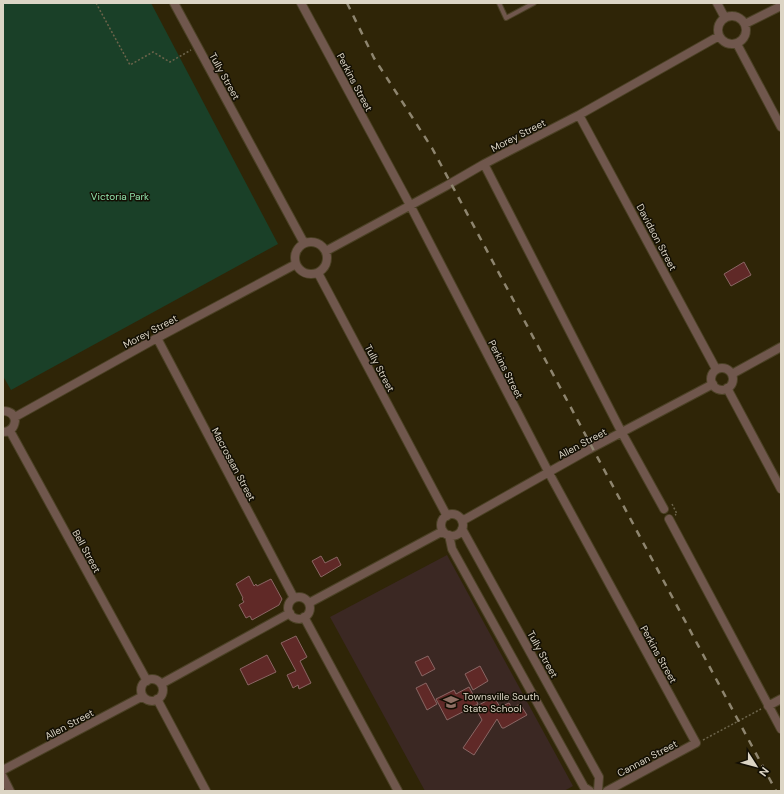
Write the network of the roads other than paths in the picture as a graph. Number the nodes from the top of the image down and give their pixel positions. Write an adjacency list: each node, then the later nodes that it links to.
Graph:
1 (174, 3): 15 (street, Tully Street)
2 (300, 3): 14 (street, Perkins Street)
3 (498, 3): 4 (lane)
4 (534, 3)
5 (717, 3): 7 (street)
6 (781, 6): 8 (street)
7 (725, 18): 8 (street); 9 (street)
8 (745, 24): 10 (street)
9 (719, 36): 10 (street); 11 (street, Morey Street)
10 (736, 44): 12 (street)
11 (579, 115): 13 (street, Morey Street); 21 (street, Davidson Street)
12 (781, 127)
13 (484, 164): 14 (street, Morey Street); 28 (street)
14 (410, 205): 16 (street, Morey Street); 29 (street, Perkins Street)
15 (304, 243): 16 (street); 17 (street)
16 (326, 251): 18 (street)
17 (296, 264): 18 (street); 19 (street, Morey Street)
18 (318, 273): 32 (street, Tully Street)
19 (157, 338): 26 (street, Morey Street); 36 (street, Macrossan Street)
20 (781, 347): 22 (street)
21 (716, 369): 22 (street); 23 (street)
22 (732, 374): 24 (street)
23 (713, 384): 24 (street); 28 (street, Allen Street)
24 (726, 388): 30 (street)
25 (3, 411): 26 (street)
26 (14, 417): 27 (street)
27 (6, 431): 40 (street, Bell Street)
28 (622, 433): 29 (street, Allen Street); 31 (street)
29 (548, 473): 34 (street, Allen Street); 47 (street, Perkins Street)
30 (781, 489)
31 (664, 509)
32 (447, 516): 34 (street); 35 (street)
33 (668, 519): 45 (street)
34 (462, 525): 35 (street); 54 (street, Tully Street)
35 (446, 533): 37 (street); 53 (street)
36 (294, 598): 37 (street); 38 (street)
37 (309, 603): 39 (street)
38 (290, 613): 39 (street); 41 (street)
39 (304, 617): 52 (street)
40 (147, 680): 41 (street); 42 (street)
41 (161, 684): 44 (street)
42 (143, 696): 44 (street); 48 (street, Allen Street)
43 (781, 699): 45 (street)
44 (157, 700): 51 (street)
45 (768, 706): 46 (street)
46 (781, 729)
47 (696, 743): 55 (street, Cannan Street)
48 (3, 770)
49 (3, 777): 50 (street)
50 (10, 791)
51 (206, 791)
52 (398, 791)
53 (590, 791)
54 (598, 791)
55 (607, 791)

